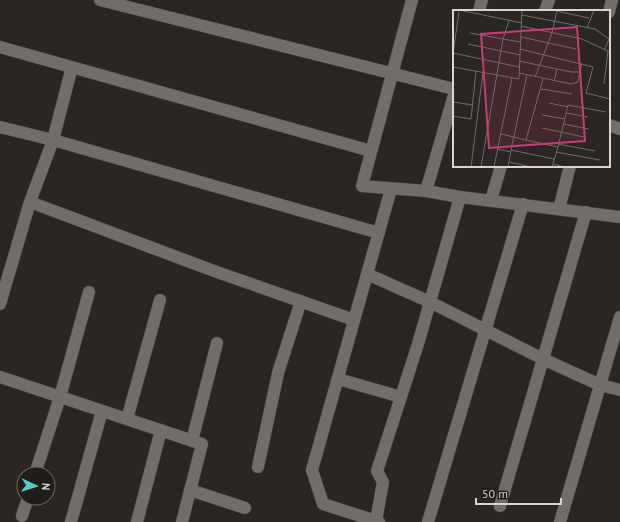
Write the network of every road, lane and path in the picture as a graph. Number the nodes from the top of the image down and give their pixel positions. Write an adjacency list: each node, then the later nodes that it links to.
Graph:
1 (100, 0): 11 (street)
2 (412, 0): 11 (street)
3 (482, 0): 6 (street)
4 (549, 0): 7 (street)
5 (612, 0): 8 (street)
6 (479, 10)
7 (545, 10)
8 (610, 10)
9 (0, 47): 10 (street)
10 (72, 67): 17 (street); 18 (street)
11 (392, 74): 12 (street); 18 (street)
12 (453, 89)
13 (453, 98): 22 (street)
14 (610, 125): 16 (street)
15 (0, 127): 17 (street)
16 (620, 129)
17 (53, 140): 25 (street); 30 (street)
18 (372, 151): 21 (street)
19 (501, 167): 24 (street)
20 (570, 167): 27 (street)
21 (391, 189): 22 (street); 30 (street)
22 (426, 191): 23 (street)
23 (460, 197): 24 (street); 35 (street)
24 (491, 200): 26 (street)
25 (30, 202): 34 (street); 36 (street)
26 (523, 204): 27 (street); 39 (street)
27 (559, 209): 28 (street)
28 (586, 212): 29 (street); 41 (street)
29 (620, 217)
30 (379, 234): 31 (street)
31 (368, 274): 35 (street); 38 (street)
32 (89, 292): 46 (street)
33 (160, 300): 49 (street)
34 (301, 301): 38 (street); 53 (street)
35 (430, 302): 39 (street); 47 (street)
36 (0, 304)
37 (620, 317): 44 (street)
38 (354, 320): 43 (street)
39 (485, 330): 41 (street); 63 (street)
40 (217, 343): 51 (street)
41 (543, 359): 44 (street); 56 (street)
42 (0, 378): 46 (street)
43 (338, 379): 47 (street); 59 (street)
44 (600, 385): 45 (street); 64 (street)
45 (620, 390)
46 (60, 397): 48 (street); 52 (street)
47 (401, 397): 59 (street)
48 (102, 411): 49 (street); 60 (street)
49 (127, 419): 50 (street)
50 (161, 430): 51 (street); 61 (street)
51 (192, 440): 54 (street)
52 (38, 466)
53 (258, 467)
54 (190, 490): 57 (street); 62 (street)
55 (25, 506): 58 (street)
56 (500, 506)
57 (245, 508)
58 (22, 516)
59 (378, 521)
60 (71, 522)
61 (137, 522)
62 (182, 522)
63 (428, 522)
64 (560, 522)

